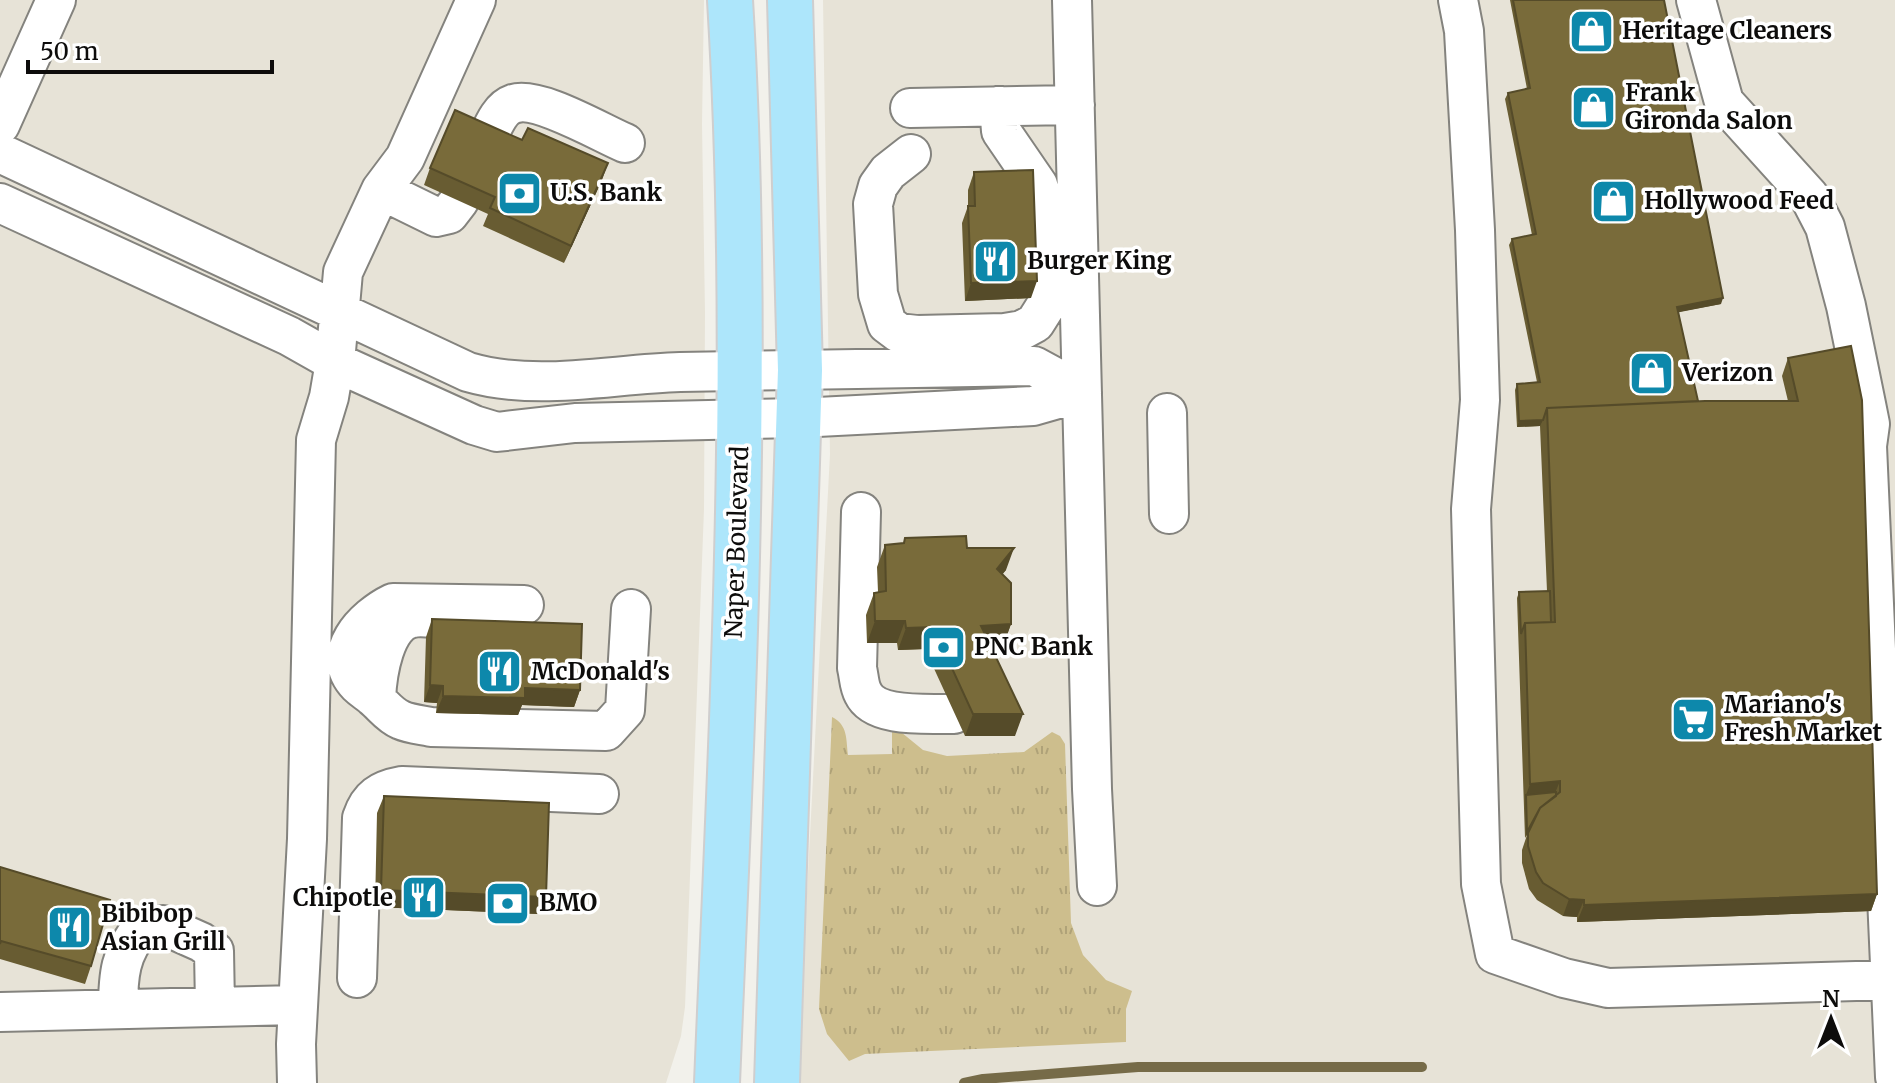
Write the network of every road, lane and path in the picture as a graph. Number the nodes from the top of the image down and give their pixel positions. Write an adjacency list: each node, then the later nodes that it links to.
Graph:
1 (56, 0): 11 (lane)
2 (476, 0): 16 (lane)
3 (730, 0): 22 (main road, Naper Boulevard)
4 (790, 0): 21 (main road)
5 (1072, 0): 8 (lane)
6 (1458, 0): 35 (lane)
7 (1696, 0): 35 (lane)
8 (1075, 105): 9 (lane); 23 (lane)
9 (999, 106): 10 (lane); 15 (lane)
10 (910, 108)
11 (0, 125)
12 (625, 143): 13 (lane)
13 (484, 145)
14 (0, 153): 19 (lane)
15 (911, 154)
16 (381, 190): 17 (lane); 19 (lane)
17 (459, 201)
18 (0, 203): 20 (lane)
19 (340, 311): 20 (lane); 22 (lane)
20 (335, 362): 26 (lane); 36 (lane)
21 (800, 370): 22 (lane); 23 (lane); 25 (main road)
22 (741, 371): 26 (main road, Naper Boulevard)
23 (1082, 392): 25 (lane); 33 (lane)
24 (1167, 413): 28 (lane)
25 (798, 418): 26 (lane); 43 (main road)
26 (741, 419): 42 (main road, Naper Boulevard)
27 (861, 512): 31 (lane)
28 (1169, 514)
29 (524, 605): 30 (lane)
30 (631, 609)
31 (954, 714)
32 (599, 794): 34 (lane)
33 (1097, 886)
34 (357, 978)
35 (1891, 980): 40 (lane)
36 (298, 1005): 37 (lane); 41 (lane)
37 (215, 1006): 38 (lane); 38 (lane)
38 (118, 1009): 39 (lane)
39 (0, 1012)
40 (1895, 1077)
41 (297, 1083)
42 (717, 1083)
43 (777, 1083)

